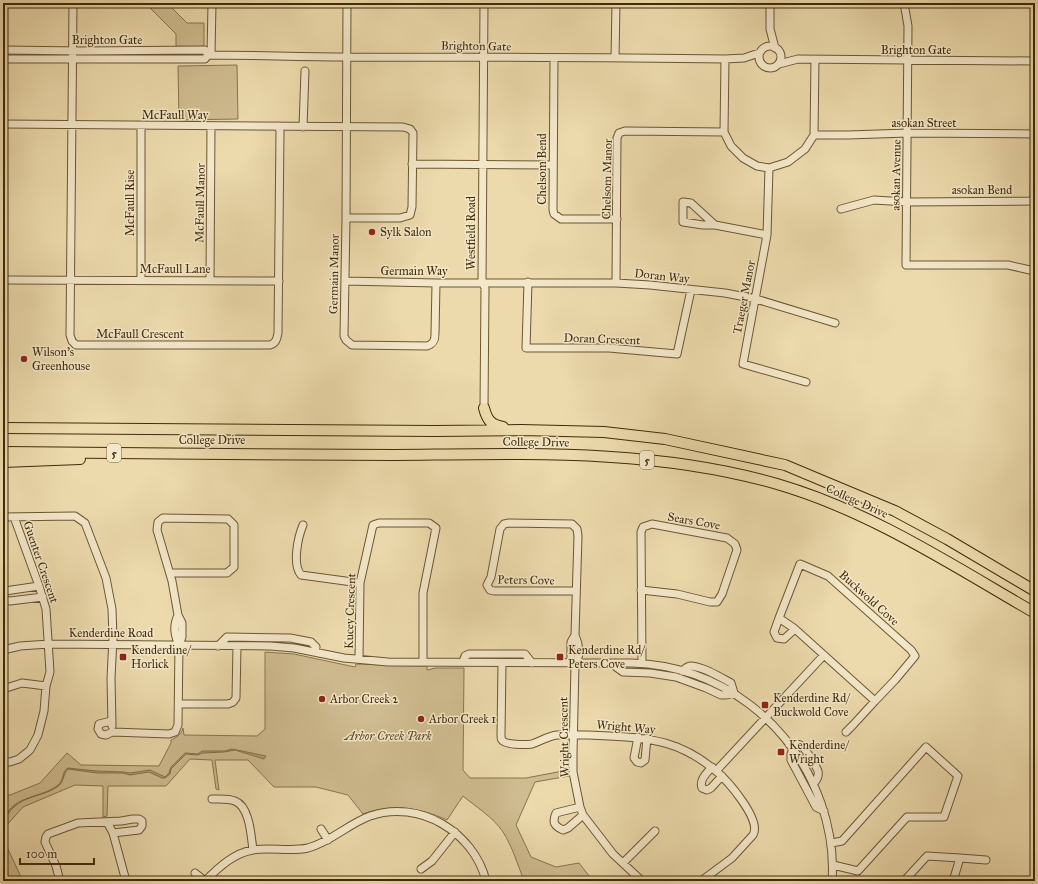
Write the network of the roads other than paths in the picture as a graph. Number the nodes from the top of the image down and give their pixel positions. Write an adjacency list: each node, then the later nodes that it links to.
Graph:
1 (73, 3): 12 (street, McFaull Crescent)
2 (212, 3): 13 (street)
3 (347, 3): 14 (street, Germain Manor)
4 (484, 3): 15 (street, Westfield Road)
5 (616, 3): 17 (street)
6 (770, 3): 8 (street)
7 (904, 3): 24 (street, asokan Avenue)
8 (770, 29): 10 (street); 11 (street)
9 (3, 50): 12 (street, Brighton Gate)
10 (762, 50): 11 (street); 18 (street, Brighton Gate); 25 (street)
11 (778, 50): 22 (street, Brighton Gate); 26 (street)
12 (73, 51): 13 (street, Brighton Gate); 20 (street, McFaull Crescent)
13 (210, 55): 14 (street, Brighton Gate); 20 (street, Brighton Gate)
14 (346, 57): 15 (street, Brighton Gate); 36 (street, Germain Manor)
15 (483, 57): 16 (street, Brighton Gate); 42 (street, Westfield Road)
16 (554, 58): 17 (street, Brighton Gate); 43 (street, Chelsom Bend)
17 (615, 58): 21 (street, Brighton Gate)
18 (744, 58): 21 (street, Brighton Gate); 25 (street, Brighton Gate)
19 (3, 59): 20 (street, Brighton Gate)
20 (73, 59): 31 (street, McFaull Crescent)
21 (725, 59): 37 (street)
22 (798, 59): 23 (street, Brighton Gate); 26 (street, Brighton Gate)
23 (815, 60): 24 (street, Brighton Gate); 40 (street)
24 (907, 61): 27 (street, Brighton Gate); 38 (street, asokan Avenue)
25 (760, 64): 26 (street)
26 (779, 64)
27 (1035, 64)
28 (305, 71): 35 (street)
29 (1035, 106): 39 (street, asokan Bend)
30 (3, 124): 31 (street, McFaull Way)
31 (72, 125): 32 (street, McFaull Way); 53 (street, McFaull Crescent)
32 (141, 126): 33 (street, McFaull Way); 54 (street, McFaull Rise)
33 (212, 126): 34 (street, McFaull Way); 55 (street, McFaull Manor)
34 (278, 126): 35 (street, McFaull Way); 56 (street, McFaull Crescent)
35 (303, 127): 36 (street, McFaull Way)
36 (346, 127): 41 (street, McFaull Way); 47 (street, Germain Manor)
37 (724, 132): 44 (street); 48 (street, Chelsom Manor)
38 (908, 133): 39 (street, asokan Street); 40 (street, asokan Street); 45 (street, asokan Avenue)
39 (1034, 134): 45 (street, asokan Bend)
40 (814, 135): 44 (street)
41 (412, 164): 42 (street); 47 (street)
42 (483, 164): 43 (street); 58 (street, Westfield Road)
43 (553, 164): 48 (street, Chelsom Bend)
44 (769, 168): 50 (street, Traeger Manor)
45 (906, 202): 46 (street); 51 (street, asokan Avenue)
46 (841, 209)
47 (346, 218): 57 (street, Germain Manor)
48 (617, 218): 61 (street, Chelsom Manor)
49 (715, 225): 49 (street); 50 (street)
50 (767, 235): 63 (street, Traeger Manor)
51 (1030, 270)
52 (3, 280): 53 (street, McFaull Lane)
53 (71, 280): 54 (street, McFaull Lane); 56 (street, McFaull Crescent)
54 (141, 280): 55 (street, McFaull Lane)
55 (210, 281): 56 (street, McFaull Lane)
56 (279, 281)
57 (345, 281): 60 (street, Germain Way); 60 (street, Germain Manor)
58 (482, 282): 59 (street, Doran Way); 60 (street, Germain Way); 66 (street, Westfield Road)
59 (528, 282): 61 (street, Doran Way); 62 (street, Doran Crescent)
60 (436, 283)
61 (616, 283): 62 (street, Doran Way)
62 (692, 290): 63 (street, Doran Way)
63 (756, 299): 64 (street, Doran Way); 65 (street, Traeger Manor)
64 (835, 323)
65 (806, 382)
66 (484, 408): 70 (highway)
67 (3, 422): 69 (highway)
68 (3, 428): 69 (highway, College Drive / 5)
69 (109, 429): 70 (highway, College Drive / 5)
70 (521, 430): 82 (highway, College Drive / 5)
71 (3, 452): 72 (highway, College Drive / 5)
72 (226, 454): 73 (highway); 86 (highway, College Drive / 5)
73 (3, 462)
74 (3, 516): 75 (street)
75 (14, 517): 79 (street, Guenter Crescent); 90 (street, Guenter Crescent)
76 (303, 525): 78 (street)
77 (170, 573): 77 (street); 91 (street)
78 (360, 583): 97 (street, Kucey Crescent); 98 (street, Kucey Crescent)
79 (39, 586): 83 (street); 84 (street, Guenter Crescent)
80 (642, 590): 80 (street, Sears Cove); 103 (street, Sears Cove)
81 (576, 591): 81 (street, Peters Cove); 104 (street, Peters Cove)
82 (1035, 591)
83 (3, 593)
84 (42, 597): 85 (street); 89 (street, Guenter Crescent)
85 (3, 598)
86 (1035, 613)
87 (779, 618): 88 (street); 88 (street, Buckwold Cove); 108 (street, Buckwold Cove)
88 (795, 629): 96 (street)
89 (49, 644): 90 (street, Kenderdine Road); 94 (street, Kenderdine Road); 105 (street, Guenter Crescent)
90 (113, 644): 91 (street, Kenderdine Road); 111 (street, Guenter Crescent)
91 (179, 645): 92 (street, Kenderdine Road); 109 (street)
92 (218, 646): 93 (street, Kenderdine Road); 95 (street)
93 (236, 646): 95 (street, Kenderdine Road); 109 (street)
94 (3, 650)
95 (315, 652): 97 (street, Kenderdine Road)
96 (824, 655): 108 (street); 110 (street)
97 (359, 659): 98 (street, Kenderdine Road)
98 (423, 661): 99 (street, Kenderdine Road)
99 (463, 662): 100 (street, Kenderdine Road); 101 (street, Kenderdine Road)
100 (502, 663): 101 (street, Kenderdine Road); 114 (street, Wright Way)
101 (532, 663): 104 (street, Kenderdine Road)
102 (613, 663): 103 (street, Kenderdine Road); 104 (street, Kenderdine Road); 107 (street)
103 (642, 663): 107 (street, Kenderdine Road)
104 (575, 664): 114 (street, Wright Crescent)
105 (46, 686): 106 (street); 118 (street, Guenter Crescent)
106 (3, 689)
107 (734, 693): 110 (street, Kenderdine Road)
108 (875, 701): 113 (street, Buckwold Cove)
109 (179, 704): 112 (street)
110 (766, 717): 117 (street, Kenderdine Road); 119 (street)
111 (111, 721): 112 (street, Guenter Crescent); 112 (street)
112 (112, 732)
113 (846, 732)
114 (573, 734): 115 (street, Wright Way); 121 (street, Wright Crescent)
115 (638, 737): 116 (street, Wright Way); 116 (street)
116 (648, 738): 119 (street, Wright Way)
117 (791, 746): 122 (street, Kenderdine Road); 122 (street, Kenderdine Road)
118 (3, 762)
119 (717, 772): 143 (street)
120 (212, 799): 131 (street)
121 (580, 807): 123 (street, Wright Crescent); 123 (street)
122 (824, 811): 130 (street, Kenderdine Road)
123 (582, 815): 134 (street, Wright Crescent)
124 (107, 822): 128 (street); 128 (street); 138 (street)
125 (321, 829): 129 (street)
126 (655, 831): 134 (street)
127 (455, 832): 129 (street); 136 (street); 141 (street)
128 (113, 833): 139 (street)
129 (328, 840): 131 (street)
130 (832, 843): 135 (street, Kenderdine Road); 135 (street)
131 (253, 850): 140 (street)
132 (960, 858): 133 (street); 145 (street); 146 (street)
133 (986, 860)
134 (623, 863): 142 (street, Wright Crescent)
135 (833, 865): 144 (street, Kenderdine Road)
136 (421, 869)
137 (195, 873): 140 (street)
138 (60, 881)
139 (126, 881)
140 (205, 881)
141 (486, 881)
142 (642, 881)
143 (701, 881)
144 (832, 881)
145 (904, 881)
146 (953, 881)

